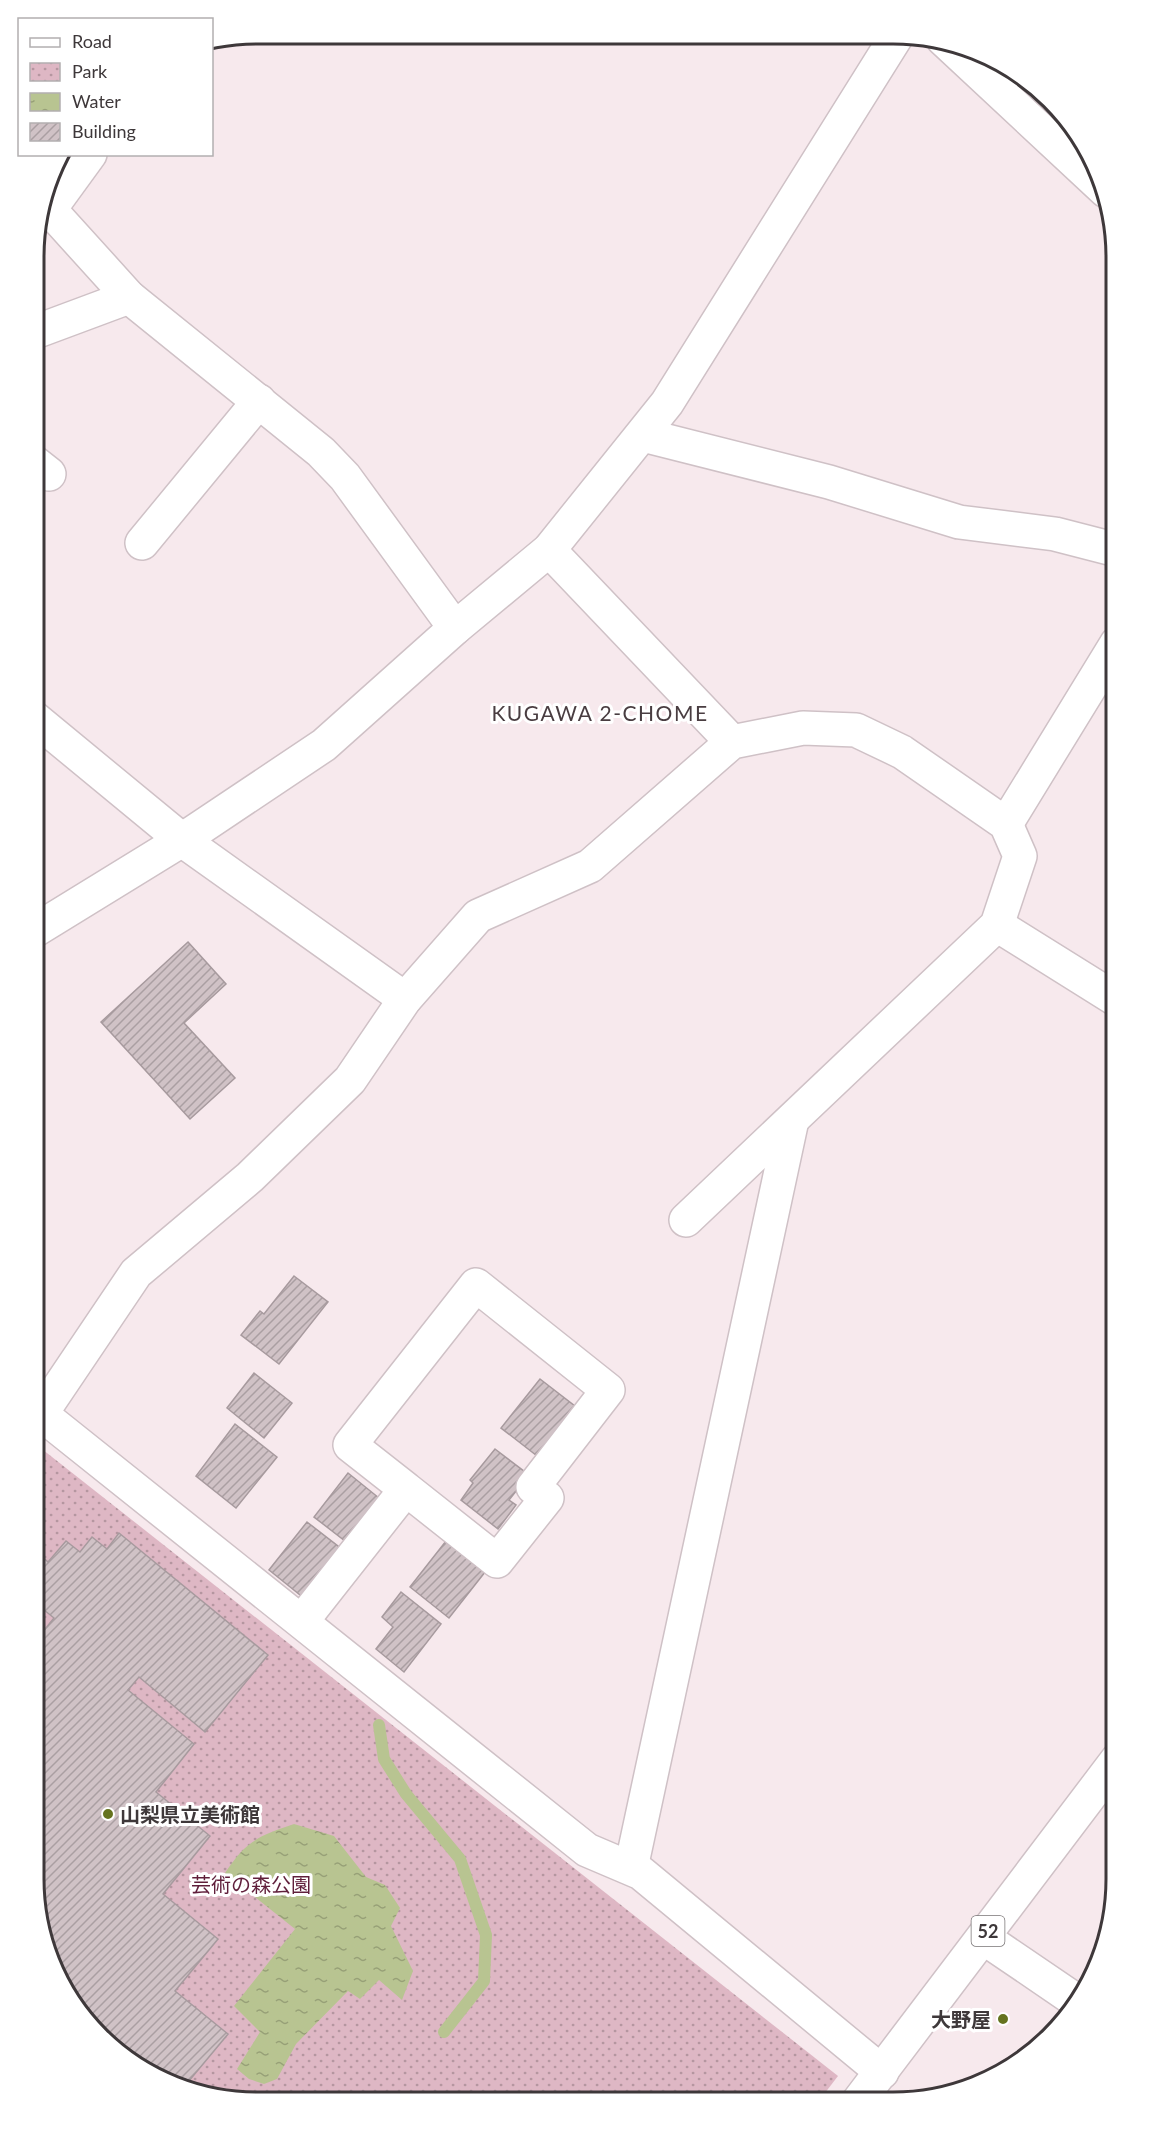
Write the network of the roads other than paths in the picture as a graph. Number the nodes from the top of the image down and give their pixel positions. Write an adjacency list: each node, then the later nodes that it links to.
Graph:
1 (892, 44): 10 (main road)
2 (964, 56): 4 (main road)
3 (88, 156): 5 (main road)
4 (1090, 176)
5 (52, 198)
6 (49, 209): 7 (main road)
7 (129, 297): 8 (main road); 9 (main road)
8 (44, 329)
9 (259, 401): 11 (main road); 14 (main road)
10 (643, 435): 12 (main road); 13 (main road)
11 (142, 543)
12 (1106, 547)
13 (549, 550): 14 (main road); 17 (main road)
14 (455, 628): 19 (main road)
15 (1106, 661): 18 (main road)
16 (44, 726): 19 (main road)
17 (732, 742): 18 (main road); 23 (main road)
18 (1006, 824): 21 (main road)
19 (182, 840): 20 (main road); 23 (main road)
20 (44, 925)
21 (997, 925): 22 (main road); 24 (main road)
22 (1106, 993)
23 (405, 999): 26 (main road)
24 (792, 1120): 25 (main road); 31 (main road)
25 (686, 1221)
26 (44, 1405)
27 (44, 1420): 29 (main road)
28 (406, 1489): 28 (main road); 29 (main road)
29 (302, 1621): 31 (main road)
30 (1106, 1775): 32 (main road, 52)
31 (631, 1868): 34 (main road)
32 (984, 1938): 33 (main road); 34 (main road, 52)
33 (1071, 1997)
34 (882, 2072): 35 (main road, 52)
35 (866, 2092)

